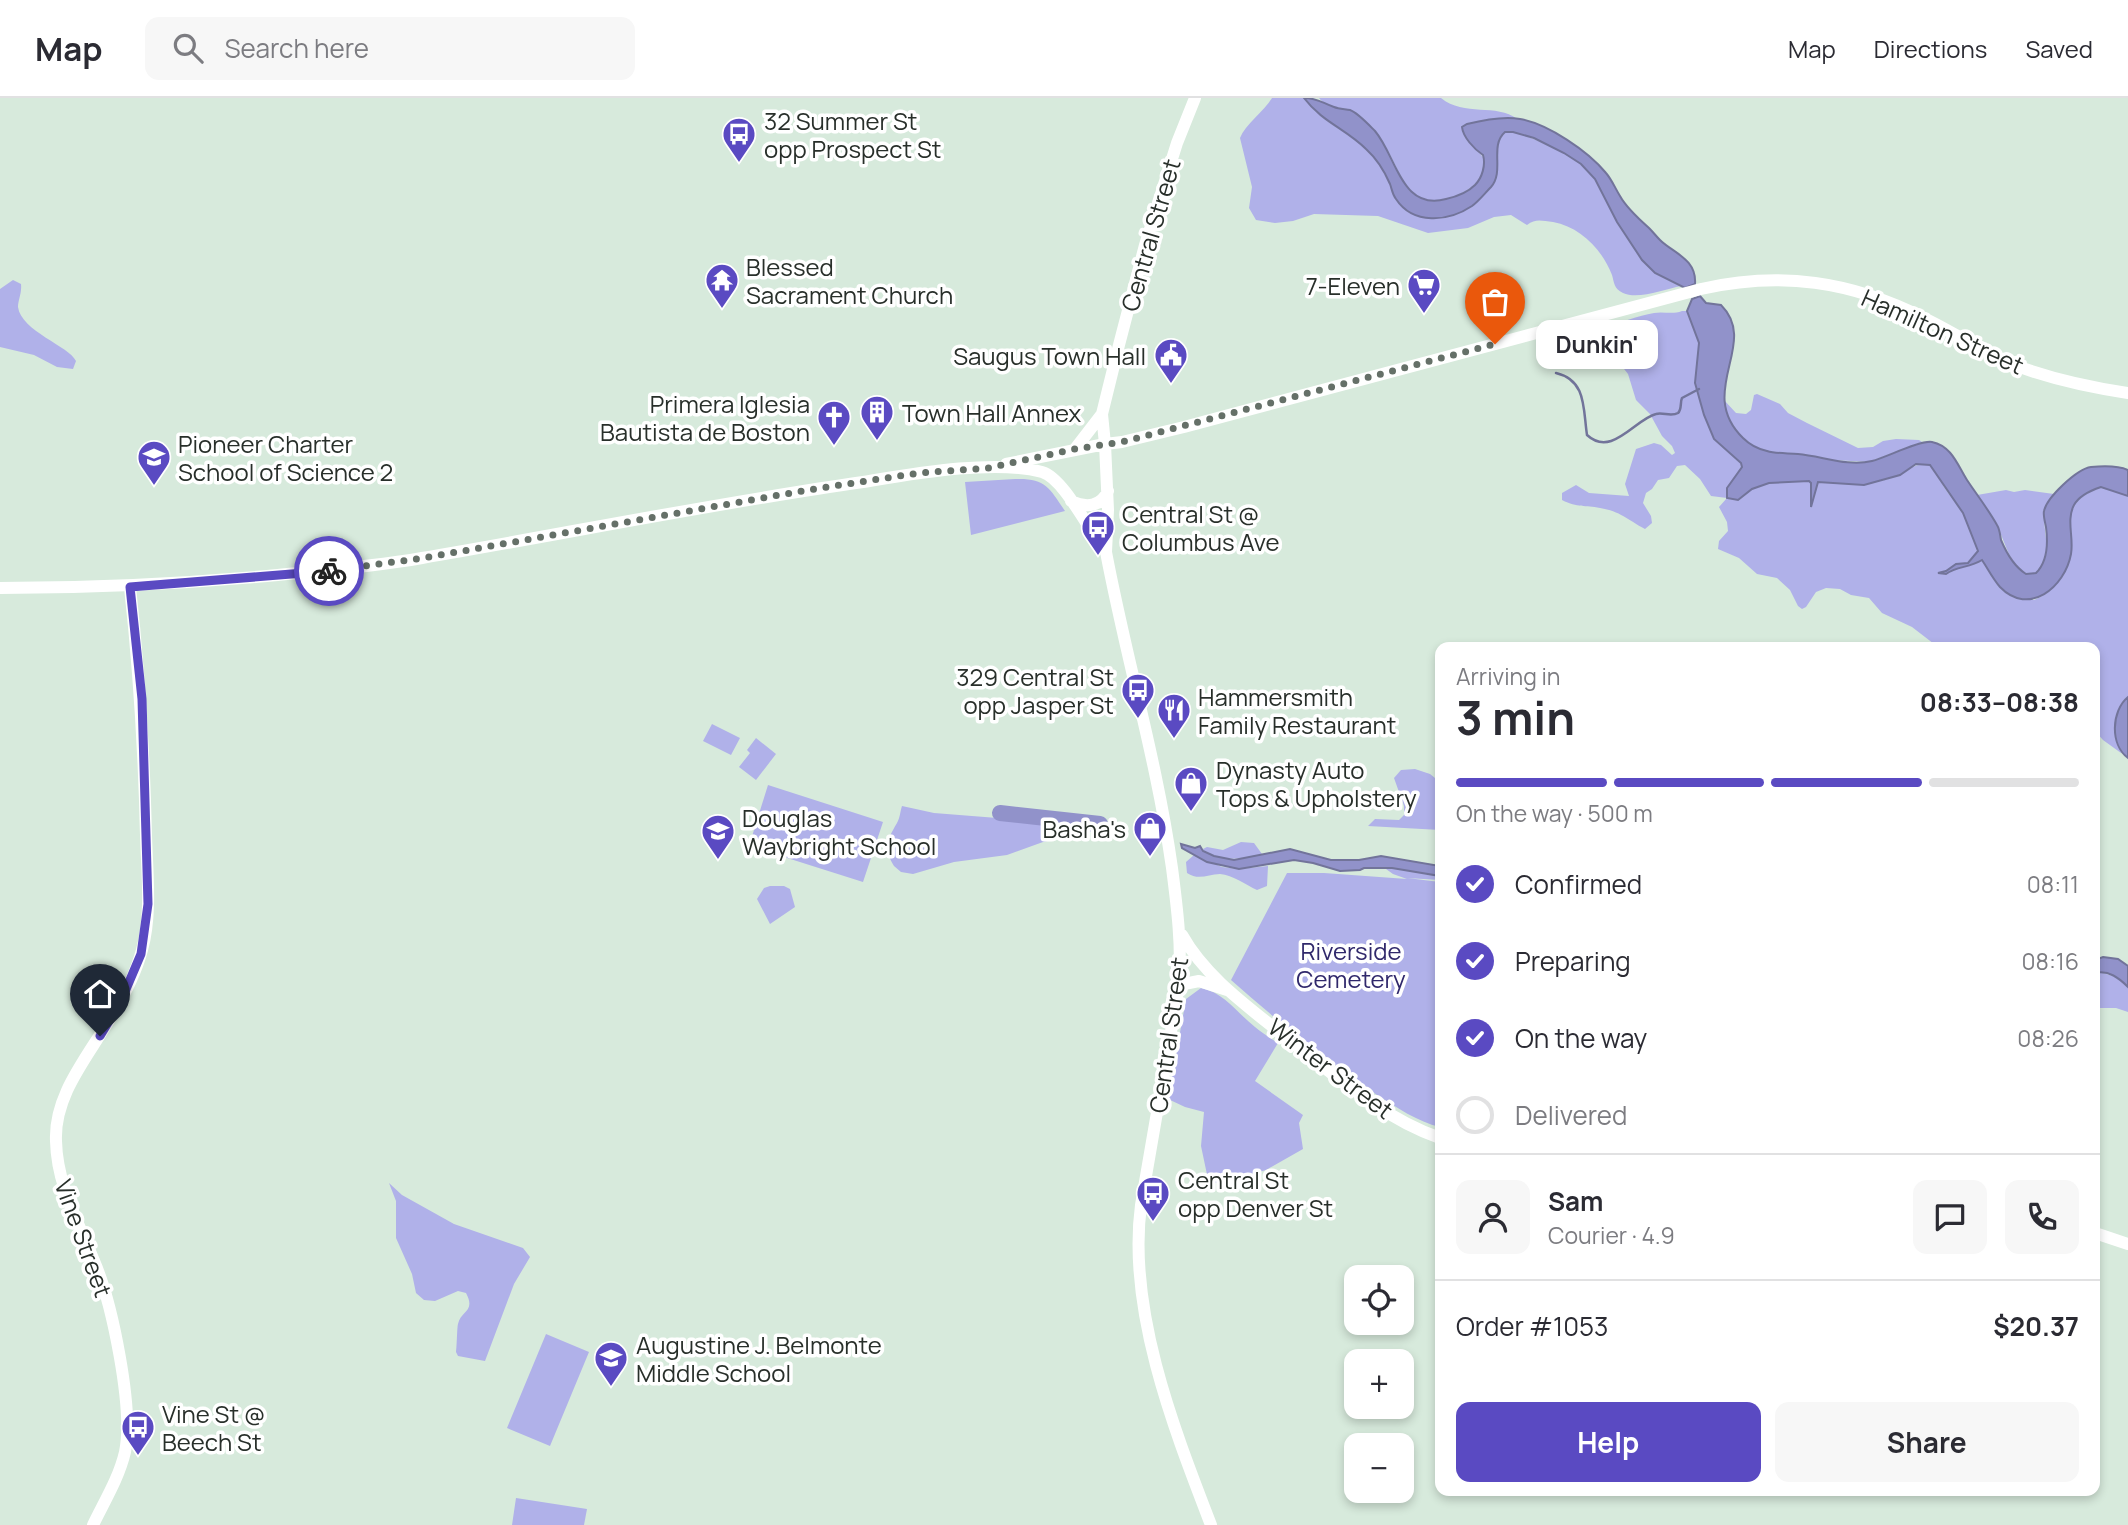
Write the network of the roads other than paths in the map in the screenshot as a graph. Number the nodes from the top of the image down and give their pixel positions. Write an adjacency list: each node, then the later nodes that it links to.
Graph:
1 (1195, 98): 3 (main road, Central Street)
2 (2128, 393): 4 (main road, Hamilton Street)
3 (1102, 414): 4 (main road, Central Street); 5 (main road, Central Street)
4 (1105, 444): 5 (main road); 8 (main road, Central Street)
5 (1069, 450): 6 (main road); 7 (main road)
6 (988, 468): 7 (main road); 11 (main road)
7 (1061, 484): 9 (main road)
8 (1108, 491): 9 (main road); 10 (main road, Central Street)
9 (1071, 501): 10 (main road)
10 (1106, 552): 13 (main road, Central Street)
11 (130, 587): 12 (main road); 19 (main road, Vine Street)
12 (0, 588)
13 (1180, 932): 14 (main road, Central Street); 15 (main road, Winter Street)
14 (1179, 985): 15 (main road, Winter Street); 20 (main road, Central Street)
15 (1227, 990): 16 (main road, Winter Street)
16 (1435, 1136)
17 (2100, 1235): 18 (main road)
18 (2128, 1244)
19 (93, 1525)
20 (1211, 1525)

